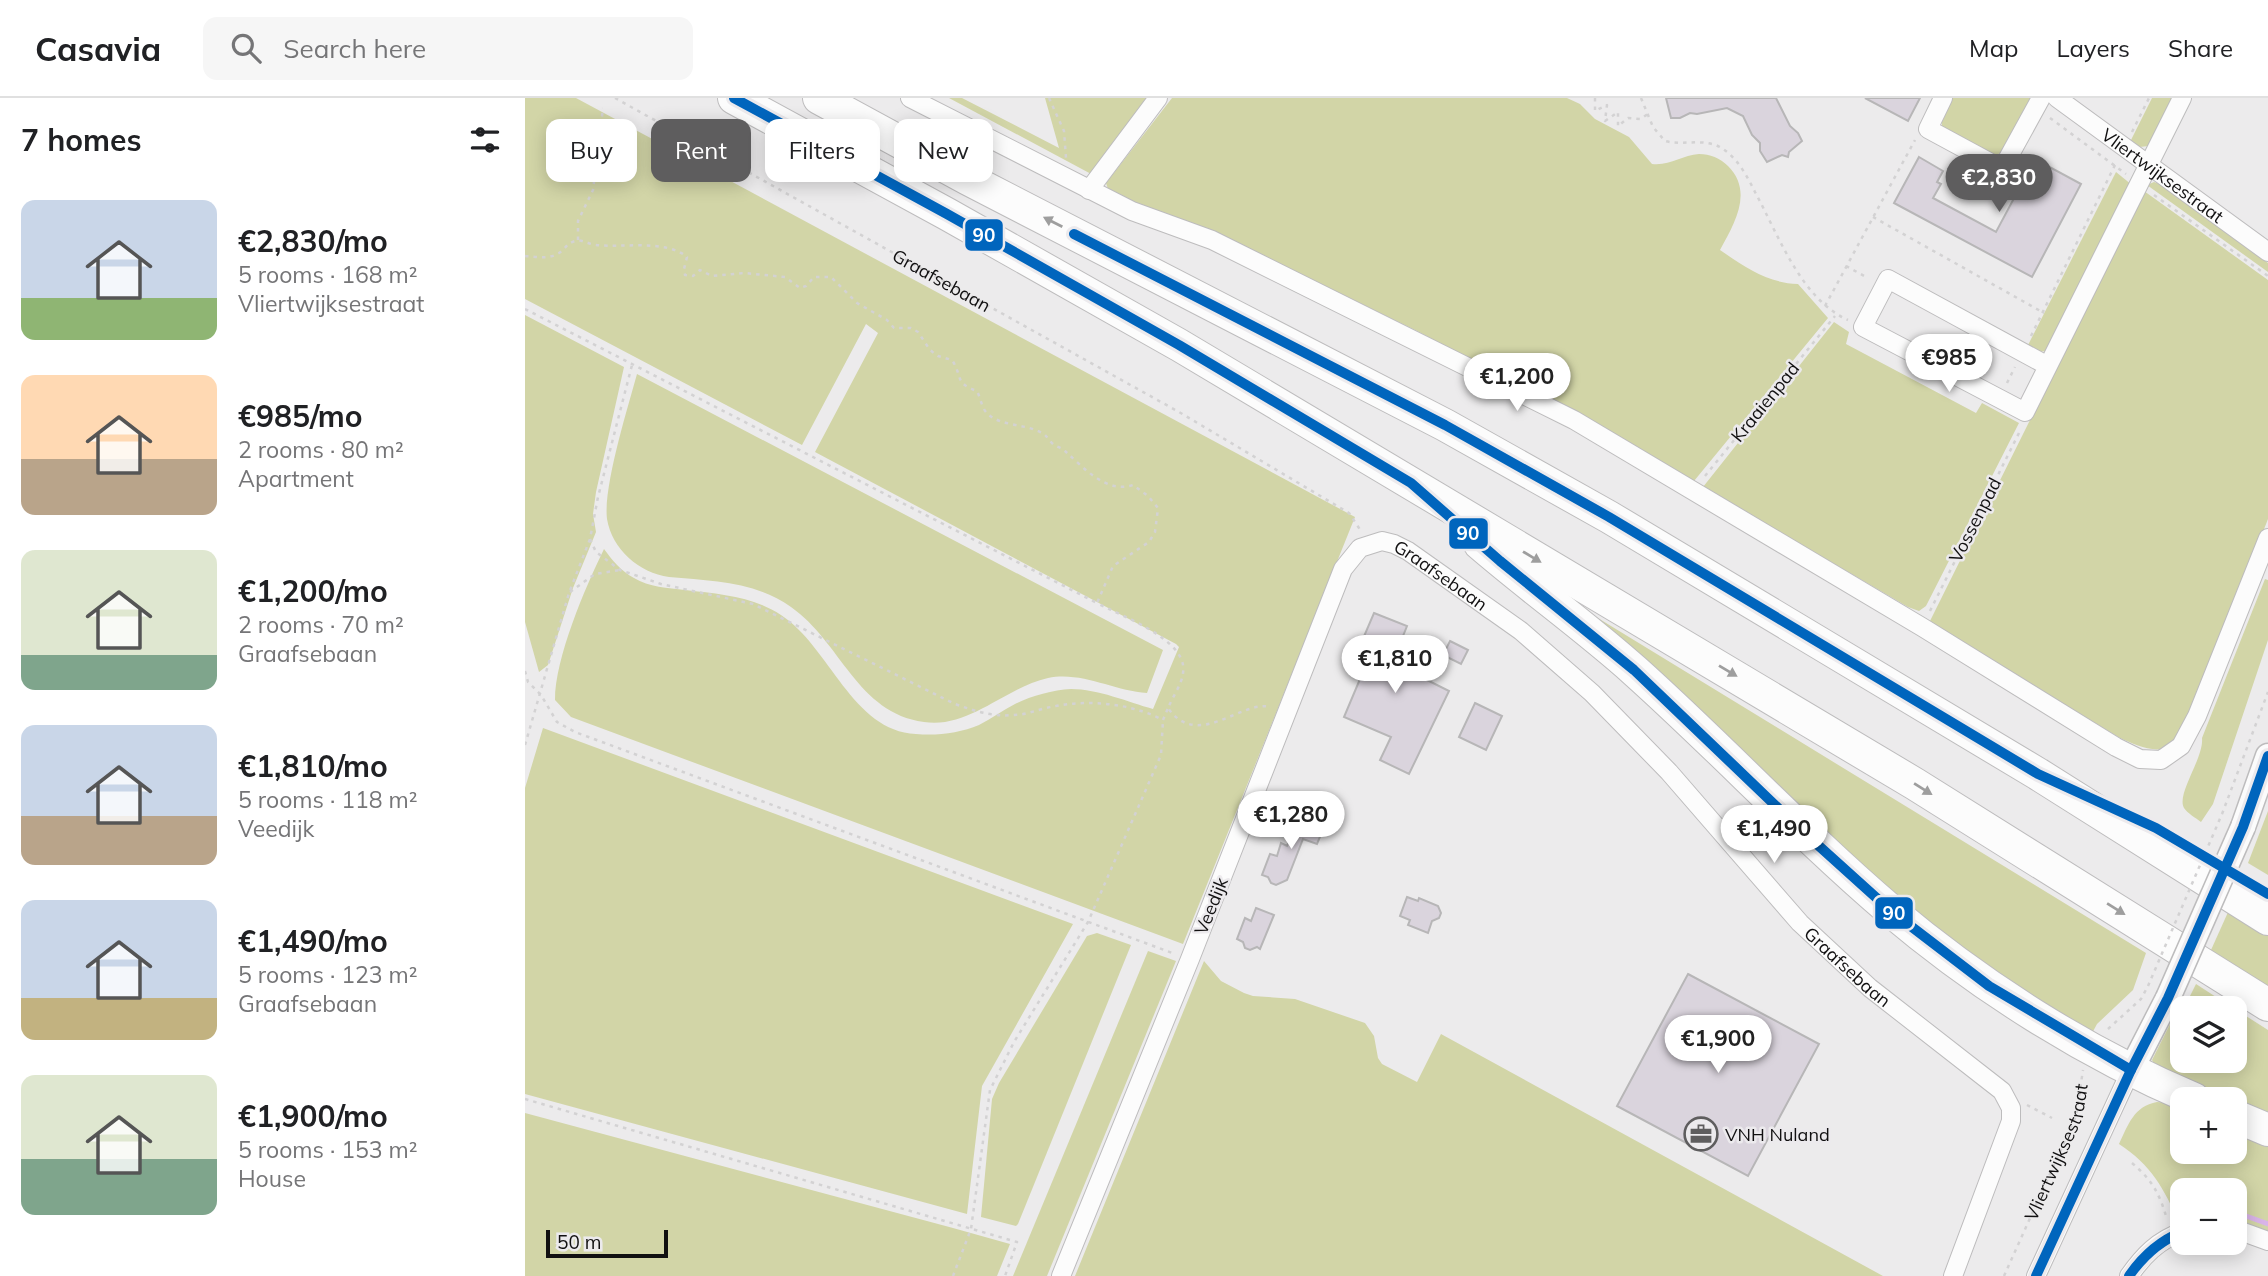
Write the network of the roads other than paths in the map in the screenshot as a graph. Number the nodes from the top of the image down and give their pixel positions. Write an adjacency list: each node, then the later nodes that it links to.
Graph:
1 (733, 98): 13 (highway)
2 (819, 98): 17 (highway, one-way to 2)
3 (910, 98): 10 (street)
4 (1158, 98): 10 (street)
5 (1943, 98): 8 (street)
6 (2057, 98): 9 (street, Vliertwijksestraat)
7 (2182, 98): 9 (street)
8 (2038, 103)
9 (2149, 164): 11 (street, Vliertwijksestraat); 12 (street)
10 (1089, 190): 14 (street)
11 (2268, 252)
12 (2047, 366): 12 (street)
13 (1411, 483): 20 (highway, one-way to 20); 21 (highway)
14 (2268, 538)
15 (1370, 544): 28 (street, Veedijk); 29 (street, Graafsebaan)
16 (2268, 756): 21 (street, Vliertwijksestraat, bridge)
17 (2038, 774): 18 (highway); 19 (highway)
18 (2268, 894)
19 (2268, 919)
20 (2268, 1005)
21 (2131, 1070): 22 (highway); 30 (street, Vliertwijksestraat)
22 (2170, 1088)
23 (2247, 1121): 24 (highway)
24 (2268, 1130)
25 (2247, 1233): 27 (street)
26 (2170, 1238): 31 (street)
27 (2268, 1241)
28 (1061, 1276)
29 (1953, 1276)
30 (2036, 1276)
31 (2129, 1276)

